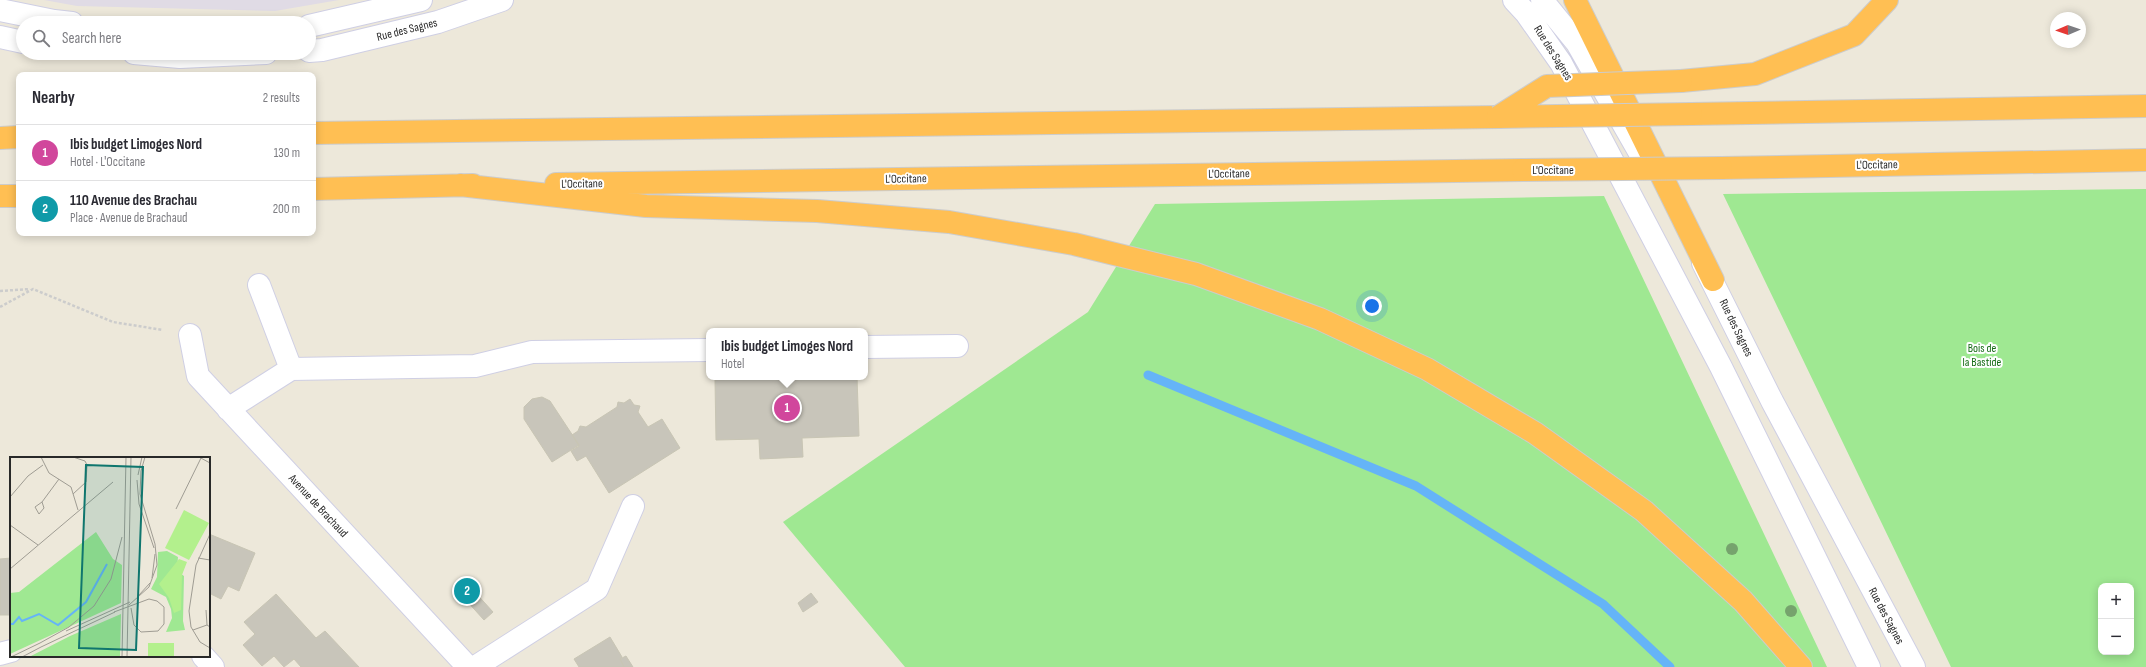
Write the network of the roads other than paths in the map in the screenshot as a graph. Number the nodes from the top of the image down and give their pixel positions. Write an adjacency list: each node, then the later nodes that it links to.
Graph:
1 (17, 0): 10 (street)
2 (421, 0): 11 (street)
3 (502, 0): 14 (street, Rue des Sagnes)
4 (1514, 0): 41 (street, Rue des Sagnes)
5 (1542, 0): 25 (street, Rue des Sagnes)
6 (1575, 0): 25 (highway)
7 (1887, 0): 16 (highway, bridge)
8 (0, 10): 9 (street)
9 (32, 16)
10 (50, 16)
11 (316, 24)
12 (0, 37): 13 (street)
13 (16, 40)
14 (316, 50)
15 (2146, 106): 16 (highway, bridge)
16 (1498, 117): 17 (highway)
17 (316, 133)
18 (16, 137): 19 (highway)
19 (0, 138)
20 (2146, 160): 21 (highway, L'Occitane, bridge)
21 (460, 186): 22 (highway, L'Occitane); 40 (highway)
22 (316, 189)
23 (0, 196): 24 (highway)
24 (16, 196)
25 (1713, 280): 42 (street, Rue des Sagnes)
26 (259, 285): 31 (street)
27 (190, 334): 32 (street, Avenue de Brachaud)
28 (957, 346): 29 (street)
29 (868, 347)
30 (706, 350): 31 (street)
31 (291, 370): 32 (street)
32 (228, 409): 38 (street, Avenue de Brachaud)
33 (633, 506): 39 (street)
34 (10, 651): 35 (street)
35 (0, 654)
36 (204, 657): 37 (street)
37 (213, 667)
38 (468, 667)
39 (475, 667)
40 (1801, 667)
41 (1869, 667)
42 (1914, 667)

